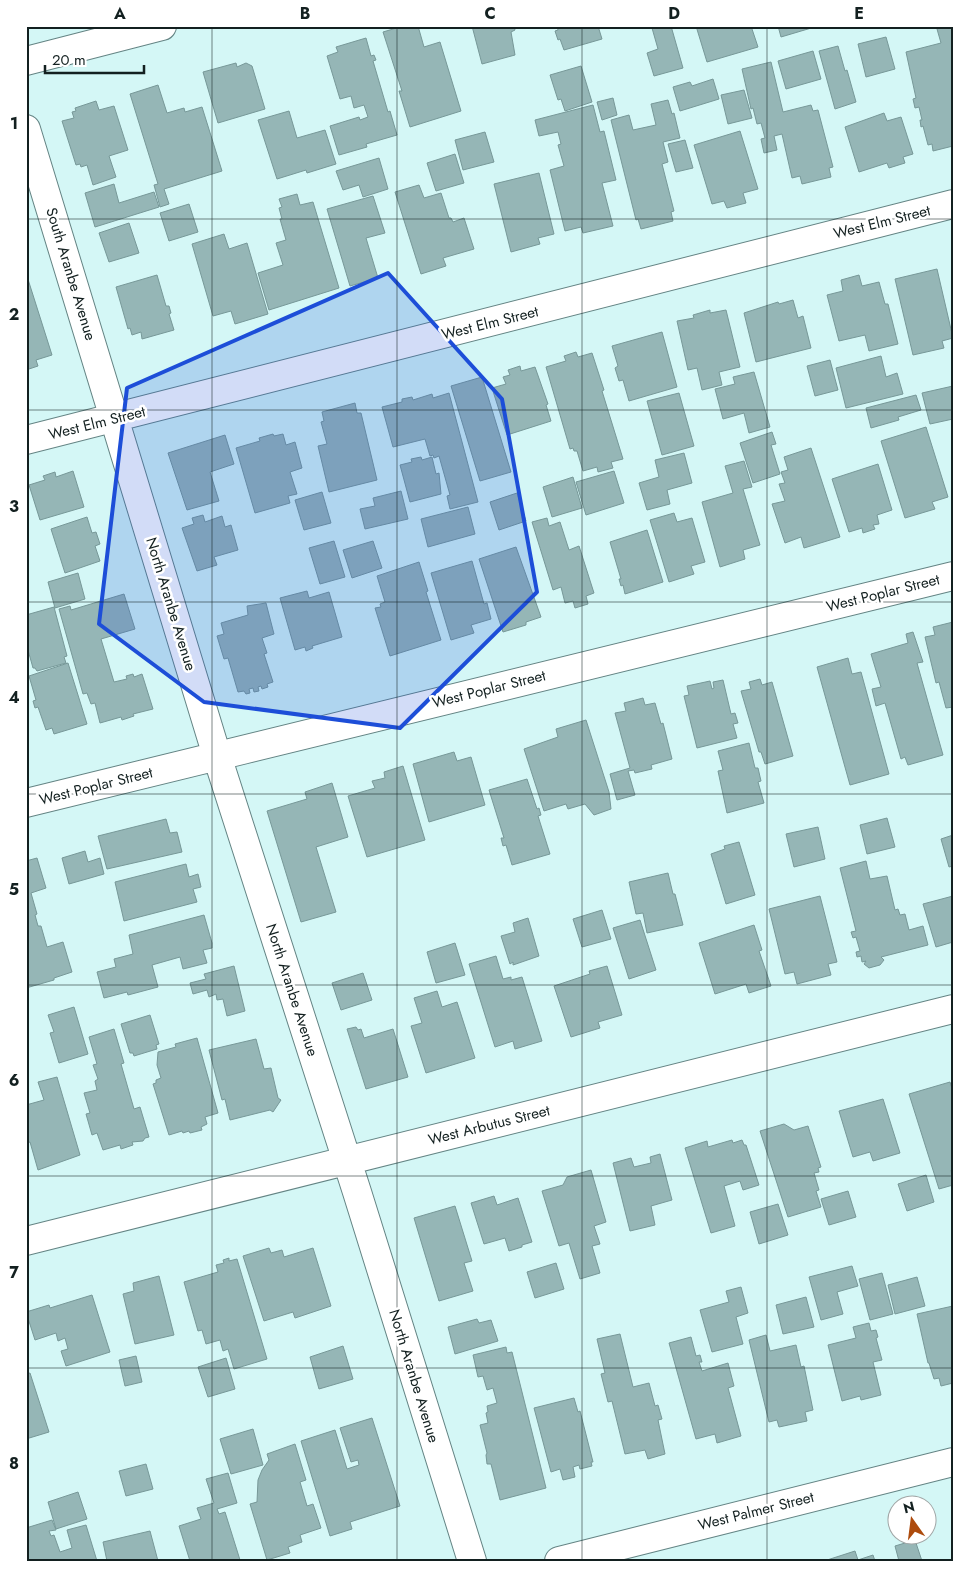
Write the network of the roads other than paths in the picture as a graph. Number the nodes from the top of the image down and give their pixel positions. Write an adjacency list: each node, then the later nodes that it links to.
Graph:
1 (162, 26): 2 (street)
2 (26, 61)
3 (26, 129): 5 (street, South Aranbe Avenue)
4 (953, 204): 5 (street, West Elm Street)
5 (116, 419): 6 (street, West Elm Street); 8 (street, North Aranbe Avenue)
6 (26, 440)
7 (953, 576): 8 (street, West Poplar Street)
8 (217, 756): 9 (street, West Poplar Street); 11 (street, North Aranbe Avenue)
9 (26, 803)
10 (953, 1009): 11 (street, West Arbutus Street)
11 (346, 1160): 12 (street, West Arbutus Street); 14 (street, North Aranbe Avenue)
12 (26, 1241)
13 (953, 1462): 15 (street, West Palmer Street)
14 (472, 1561)
15 (560, 1561)

